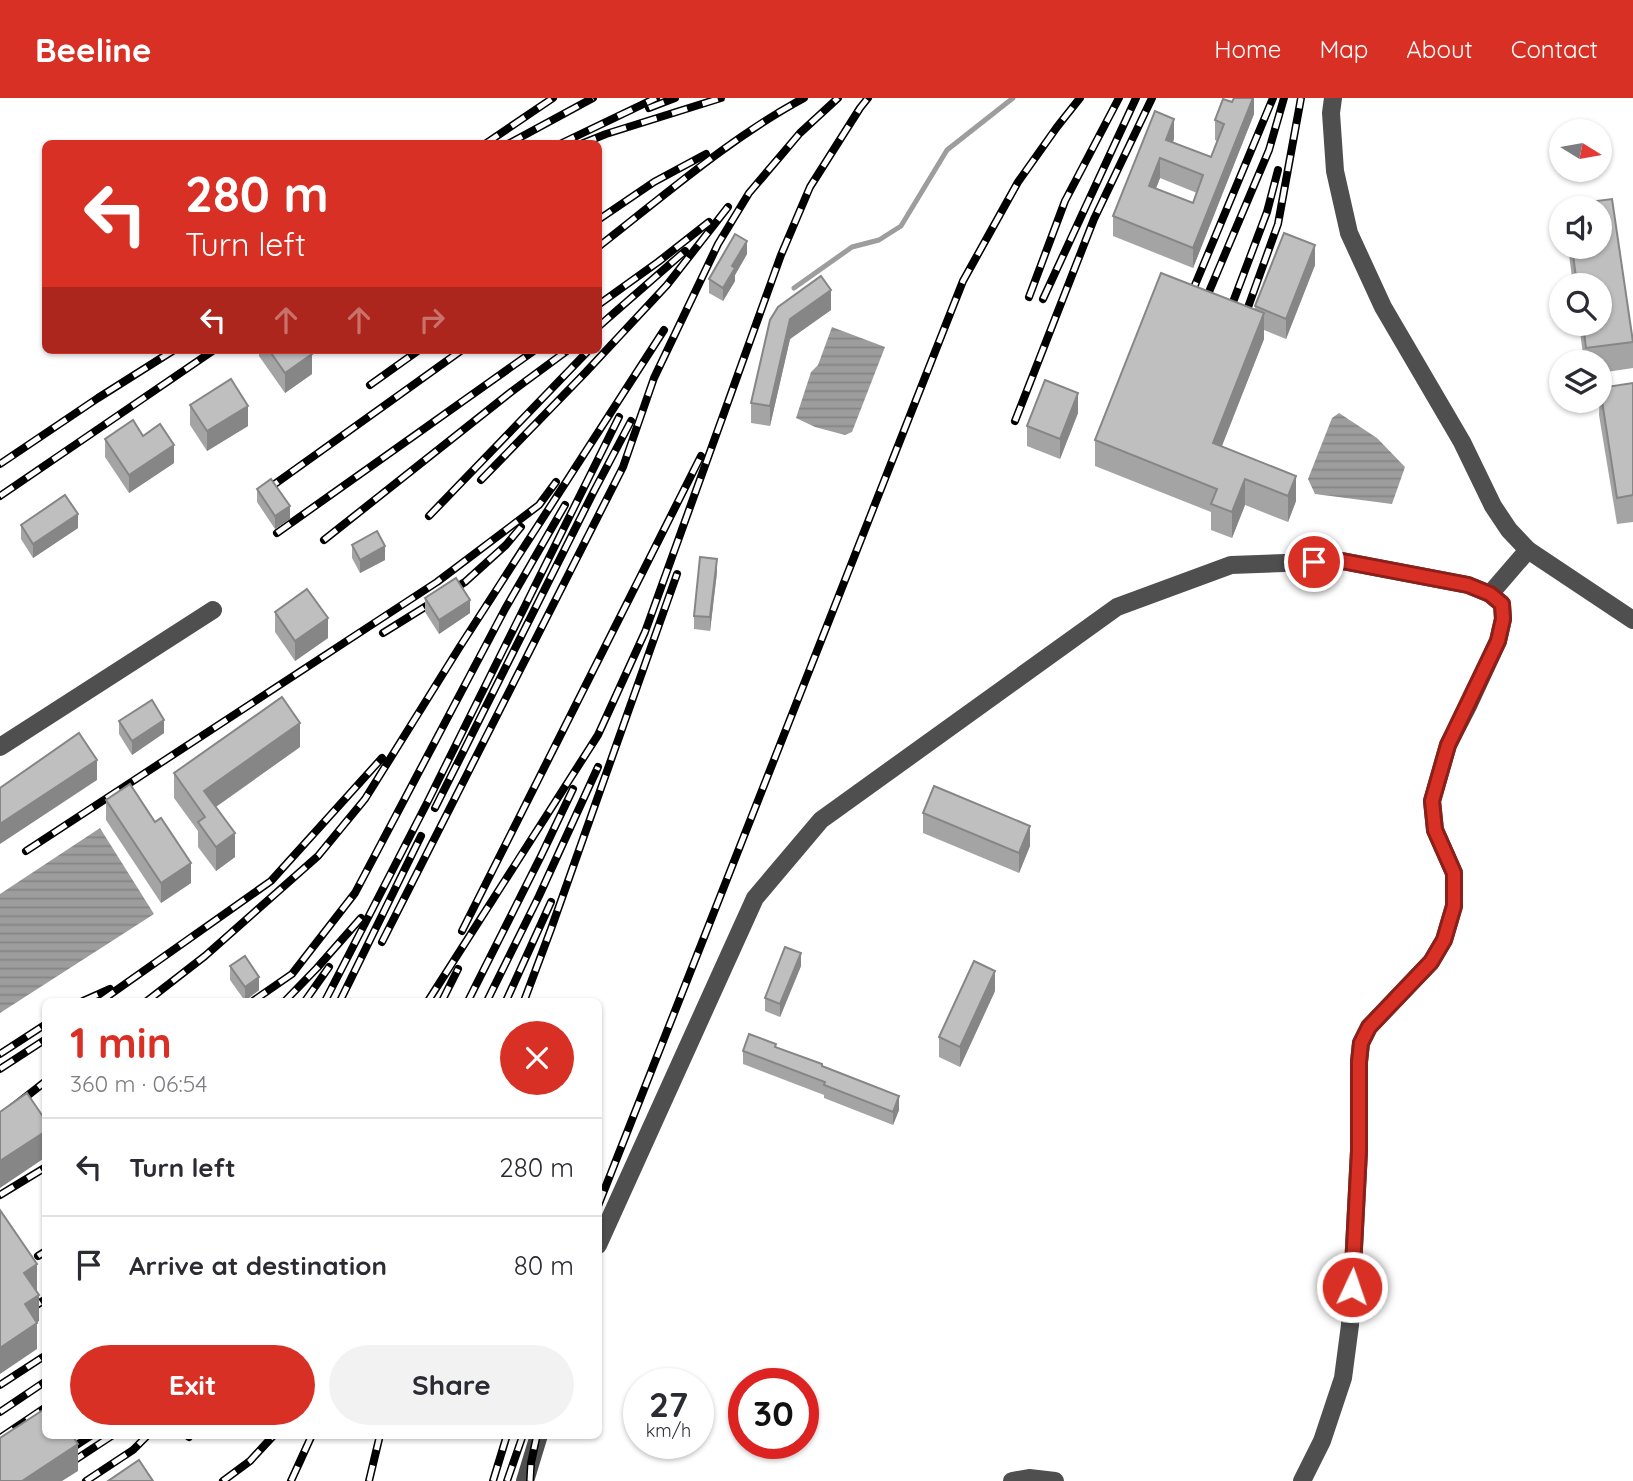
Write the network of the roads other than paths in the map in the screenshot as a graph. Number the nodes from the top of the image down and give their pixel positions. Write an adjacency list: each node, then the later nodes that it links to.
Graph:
1 (1333, 98): 2 (street)
2 (1528, 550): 3 (street); 5 (street)
3 (1490, 594): 7 (street); 12 (street)
4 (214, 610): 6 (street)
5 (1633, 620)
6 (0, 747)
7 (602, 1235)
8 (538, 1439): 9 (street)
9 (525, 1481)
10 (1012, 1481): 11 (street)
11 (1055, 1481)
12 (1302, 1481)

